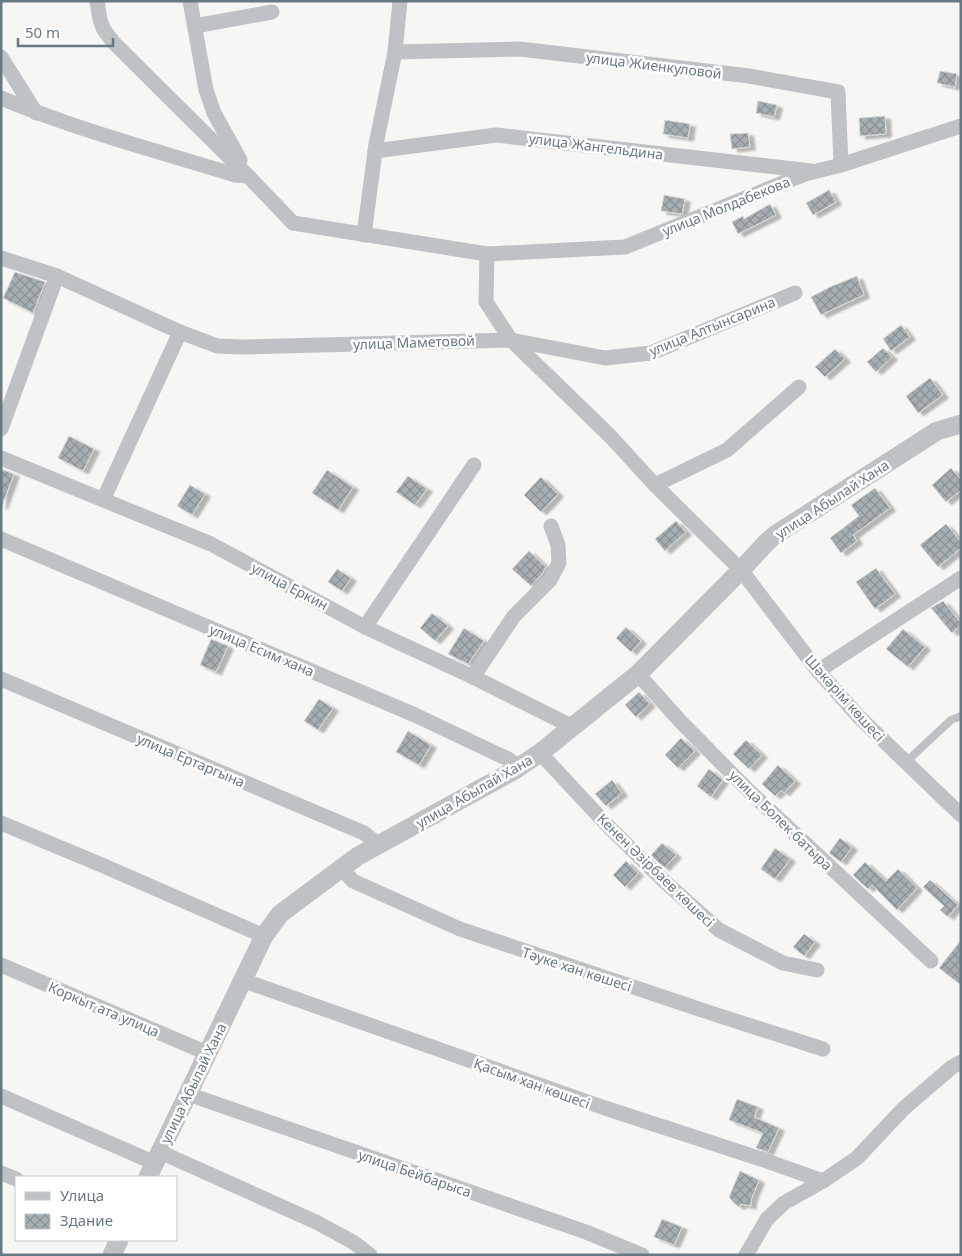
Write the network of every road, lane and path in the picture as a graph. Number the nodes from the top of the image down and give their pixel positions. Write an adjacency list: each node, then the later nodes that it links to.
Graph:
1 (97, 1): 14 (street)
2 (190, 1): 5 (street)
3 (400, 1): 6 (street)
4 (272, 12): 5 (street)
5 (195, 26): 14 (street)
6 (395, 52): 11 (street); 12 (street, улица Жиенкуловой)
7 (1, 57): 9 (street)
8 (1, 98): 9 (street)
9 (36, 113): 14 (street)
10 (961, 126): 12 (street, улица Молдабекова)
11 (375, 151): 13 (street, улица Жангельдина); 15 (street)
12 (841, 165): 13 (street, улица Молдабекова)
13 (816, 172): 16 (street, улица Молдабекова)
14 (248, 176): 15 (street, улица Молдабекова)
15 (364, 235): 16 (street, улица Молдабекова)
16 (487, 254): 21 (street)
17 (1, 258): 18 (street, улица Маметовой)
18 (57, 276): 20 (street, улица Маметовой); 24 (street)
19 (795, 293): 21 (street, улица Алтынсарина)
20 (180, 332): 21 (street, улица Маметовой); 28 (street)
21 (511, 340): 27 (street)
22 (799, 387): 27 (street)
23 (961, 424): 31 (street, улица Абылай Хана)
24 (1, 429)
25 (1, 458): 28 (street, улица Еркин)
26 (474, 465): 33 (street)
27 (655, 485): 31 (street)
28 (103, 500): 33 (street, улица Еркин)
29 (551, 526): 36 (street)
30 (1, 539): 42 (street, улица Есим хана)
31 (741, 570): 34 (street, Шәкәрім көшесі); 35 (street, улица Абылай Хана)
32 (961, 578): 34 (street)
33 (366, 627): 36 (street, улица Еркин)
34 (818, 670): 41 (street, Шәкәрім көшесі)
35 (638, 674): 39 (street, улица Абылай Хана); 48 (street, улица Болек батыра)
36 (472, 677): 39 (street, улица Еркин)
37 (1, 679): 45 (street, улица Ертаргына)
38 (961, 716): 41 (lane)
39 (573, 726): 40 (street, улица Абылай Хана)
40 (540, 753): 42 (street, улица Абылай Хана); 50 (street, Кенен Әзірбаев көшесі)
41 (906, 762): 43 (street, Шәкәрім көшесі)
42 (519, 766): 45 (street, улица Абылай Хана)
43 (961, 815)
44 (1, 823): 47 (street)
45 (379, 844): 46 (street, улица Абылай Хана)
46 (341, 868): 47 (street, улица Абылай Хана); 52 (street, Тәуке хан көшесі)
47 (264, 936): 51 (street, улица Абылай Хана)
48 (931, 961)
49 (1, 965): 53 (street, Коркыт ата улица)
50 (817, 970)
51 (242, 980): 53 (street, улица Абылай Хана); 60 (street, Қасым хан көшесі)
52 (823, 1049)
53 (207, 1054): 55 (street, улица Абылай Хана)
54 (961, 1062): 60 (street)
55 (188, 1094): 57 (street, улица Абылай Хана); 64 (street, улица Бейбарыса)
56 (1, 1096): 57 (street)
57 (154, 1164): 63 (street)
58 (1, 1173): 59 (street)
59 (15, 1179)
60 (823, 1181): 65 (street)
61 (119, 1241): 62 (street)
62 (112, 1255)
63 (370, 1255)
64 (642, 1255)
65 (746, 1255)

